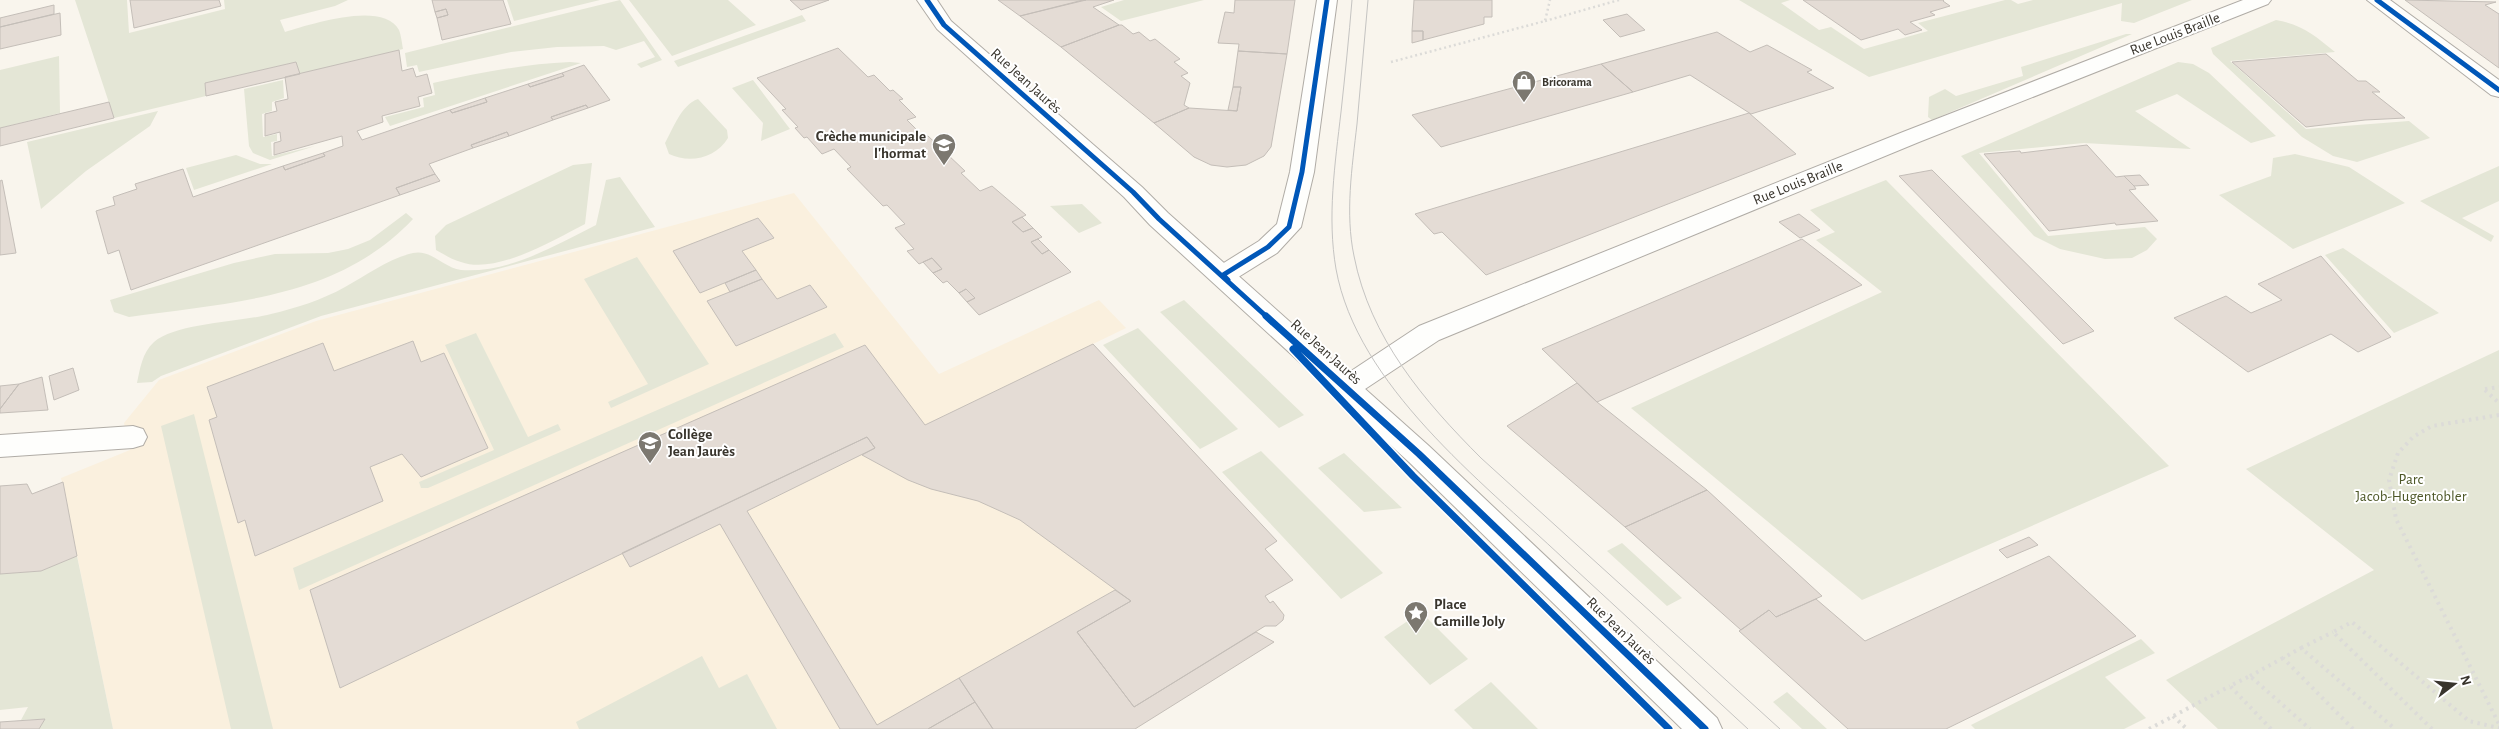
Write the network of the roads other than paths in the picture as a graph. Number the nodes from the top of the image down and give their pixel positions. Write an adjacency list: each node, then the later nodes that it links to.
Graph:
1 (926, 0): 6 (street, Rue Jean Jaurès)
2 (1326, 0): 6 (street)
3 (2261, 0): 7 (street, Rue Louis Braille)
4 (2377, 0): 5 (street)
5 (2499, 90)
6 (1223, 275): 7 (street, Rue Jean Jaurès)
7 (1346, 388): 10 (street, Rue Jean Jaurès)
8 (133, 437): 9 (street)
9 (0, 446)
10 (1705, 729)

